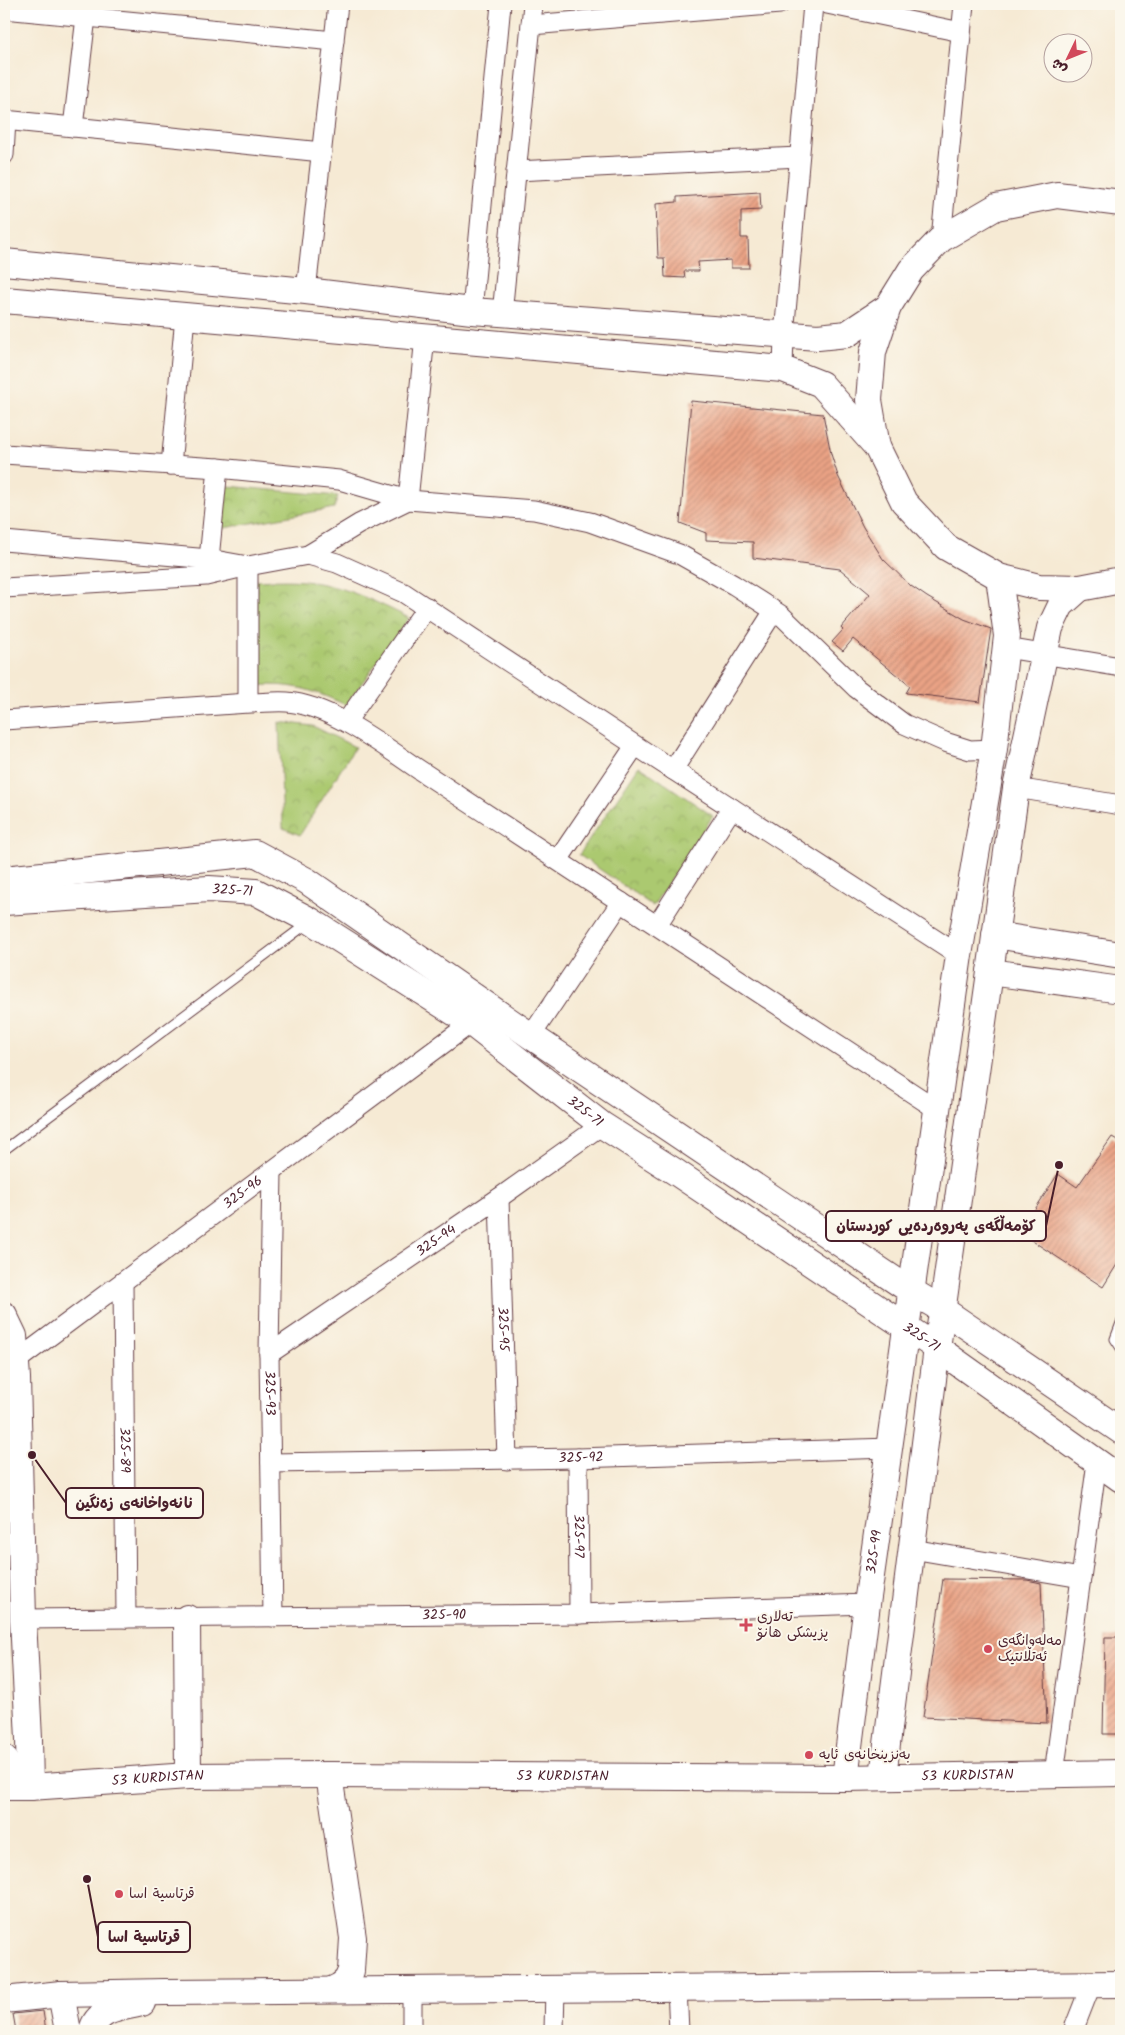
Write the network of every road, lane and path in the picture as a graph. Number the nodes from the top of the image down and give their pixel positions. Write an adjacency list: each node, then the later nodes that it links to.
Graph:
1 (338, 4): 13 (street)
2 (501, 4): 26 (street)
3 (533, 4): 11 (street)
4 (780, 4): 11 (street)
5 (813, 4): 18 (street)
6 (827, 4): 12 (street)
7 (964, 4): 12 (street)
8 (37, 8): 9 (street); 10 (street)
9 (4, 9)
10 (86, 17): 13 (street); 15 (street)
11 (531, 25): 19 (street)
12 (961, 32): 21 (street)
13 (334, 41): 16 (street)
14 (5, 120): 15 (street); 17 (street)
15 (73, 127): 16 (street)
16 (322, 152): 23 (street)
17 (4, 155)
18 (799, 158): 19 (street); 29 (street)
19 (516, 171): 27 (street)
20 (1121, 203): 21 (street)
21 (941, 239): 25 (street)
22 (4, 262): 23 (street)
23 (306, 291): 26 (street)
24 (4, 300): 28 (street)
25 (888, 307): 29 (street); 32 (street)
26 (472, 311): 27 (street)
27 (502, 314): 29 (street)
28 (184, 317): 30 (street); 34 (street)
29 (784, 335): 31 (street)
30 (425, 337): 31 (street); 36 (street)
31 (783, 369): 32 (street)
32 (877, 447): 41 (street)
33 (4, 454): 34 (street)
34 (171, 465): 35 (street)
35 (218, 468): 36 (street); 39 (street)
36 (408, 500): 38 (street); 46 (street)
37 (4, 541): 39 (street)
38 (308, 555): 40 (street); 45 (street)
39 (209, 559): 40 (street)
40 (248, 566): 43 (street); 50 (street)
41 (999, 577): 44 (street); 47 (street, 325-99)
42 (1121, 580): 44 (street)
43 (4, 588)
44 (1080, 588): 48 (street)
45 (427, 607): 52 (street); 53 (street)
46 (774, 611): 54 (street); 55 (street)
47 (1006, 648): 48 (street); 54 (street, 325-99)
48 (1043, 655): 49 (street); 56 (street)
49 (1121, 666)
50 (248, 703): 51 (street); 52 (street)
51 (4, 720)
52 (346, 722): 59 (street)
53 (636, 746): 55 (street); 59 (street)
54 (994, 750): 66 (street, 325-99)
55 (673, 770): 58 (street)
56 (1016, 788): 57 (street); 65 (street)
57 (1121, 805)
58 (732, 808): 64 (street); 66 (street)
59 (558, 860): 62 (street)
60 (4, 878): 71 (street)
61 (4, 902): 63 (street, 325-71)
62 (621, 902): 64 (street); 71 (street)
63 (311, 921): 70 (street, 325-71); 74 (lane)
64 (657, 925): 72 (street)
65 (995, 935): 67 (street); 68 (street)
66 (959, 955): 72 (street, 325-99)
67 (1121, 956)
68 (990, 972): 69 (street); 79 (street)
69 (1121, 990)
70 (471, 1023): 73 (street, 325-71); 75 (street, 325-96)
71 (531, 1036): 78 (street)
72 (938, 1110): 78 (street, 325-99)
73 (602, 1125): 76 (street, 325-94); 82 (street, 325-71)
74 (4, 1150)
75 (272, 1171): 77 (street, 325-96); 85 (street, 325-93)
76 (499, 1198): 85 (street, 325-94); 90 (street, 325-95)
77 (123, 1282): 86 (street, 325-96); 99 (street, 325-89)
78 (911, 1291): 79 (street); 82 (street, 325-99)
79 (943, 1310): 83 (street); 87 (street)
80 (4, 1315): 86 (street)
81 (1121, 1323): 84 (lane)
82 (906, 1327): 83 (street, 325-71); 88 (street, 325-99)
83 (937, 1348): 91 (street, 325-71); 94 (street)
84 (1121, 1348)
85 (269, 1354): 92 (street, 325-93)
86 (15, 1362): 101 (street)
87 (1121, 1431)
88 (890, 1448): 89 (street, 325-92); 96 (street, 325-99)
89 (578, 1458): 90 (street, 325-92); 97 (street, 325-97)
90 (507, 1460): 92 (street, 325-92)
91 (1097, 1462): 93 (street, 325-71); 95 (street)
92 (271, 1463): 98 (street, 325-93)
93 (1121, 1479)
94 (912, 1549): 95 (street); 103 (street)
95 (1081, 1578): 106 (street)
96 (867, 1604): 97 (street, 325-90); 102 (street, 325-99)
97 (579, 1614): 98 (street, 325-90)
98 (273, 1617): 100 (street, 325-90)
99 (126, 1618): 100 (street, 325-90); 101 (street, 325-90)
100 (186, 1618): 108 (street)
101 (23, 1619): 112 (street)
102 (851, 1733): 103 (street); 110 (street, 325-99)
103 (888, 1738): 109 (street)
104 (4, 1758): 112 (street)
105 (1121, 1773): 106 (street, 53 KURDISTAN)
106 (1054, 1774): 109 (street, 53 KURDISTAN)
107 (329, 1775): 108 (street, 53 KURDISTAN); 110 (street, 53 KURDISTAN); 117 (street)
108 (188, 1776): 112 (street, 53 KURDISTAN)
109 (883, 1776): 110 (street, 53 KURDISTAN)
110 (845, 1778)
111 (4, 1787): 112 (street, 53 KURDISTAN)
112 (30, 1787)
113 (1121, 1984): 114 (street)
114 (1091, 1985): 116 (street); 127 (street)
115 (555, 1988): 116 (street); 118 (street); 125 (street)
116 (677, 1988): 126 (street)
117 (332, 1990): 118 (street); 119 (street)
118 (412, 1990): 124 (street)
119 (165, 1992): 120 (street); 123 (street)
120 (61, 1994): 121 (street); 122 (street)
121 (4, 2000)
122 (68, 2031)
123 (92, 2031)
124 (412, 2031)
125 (554, 2031)
126 (678, 2031)
127 (1073, 2031)

